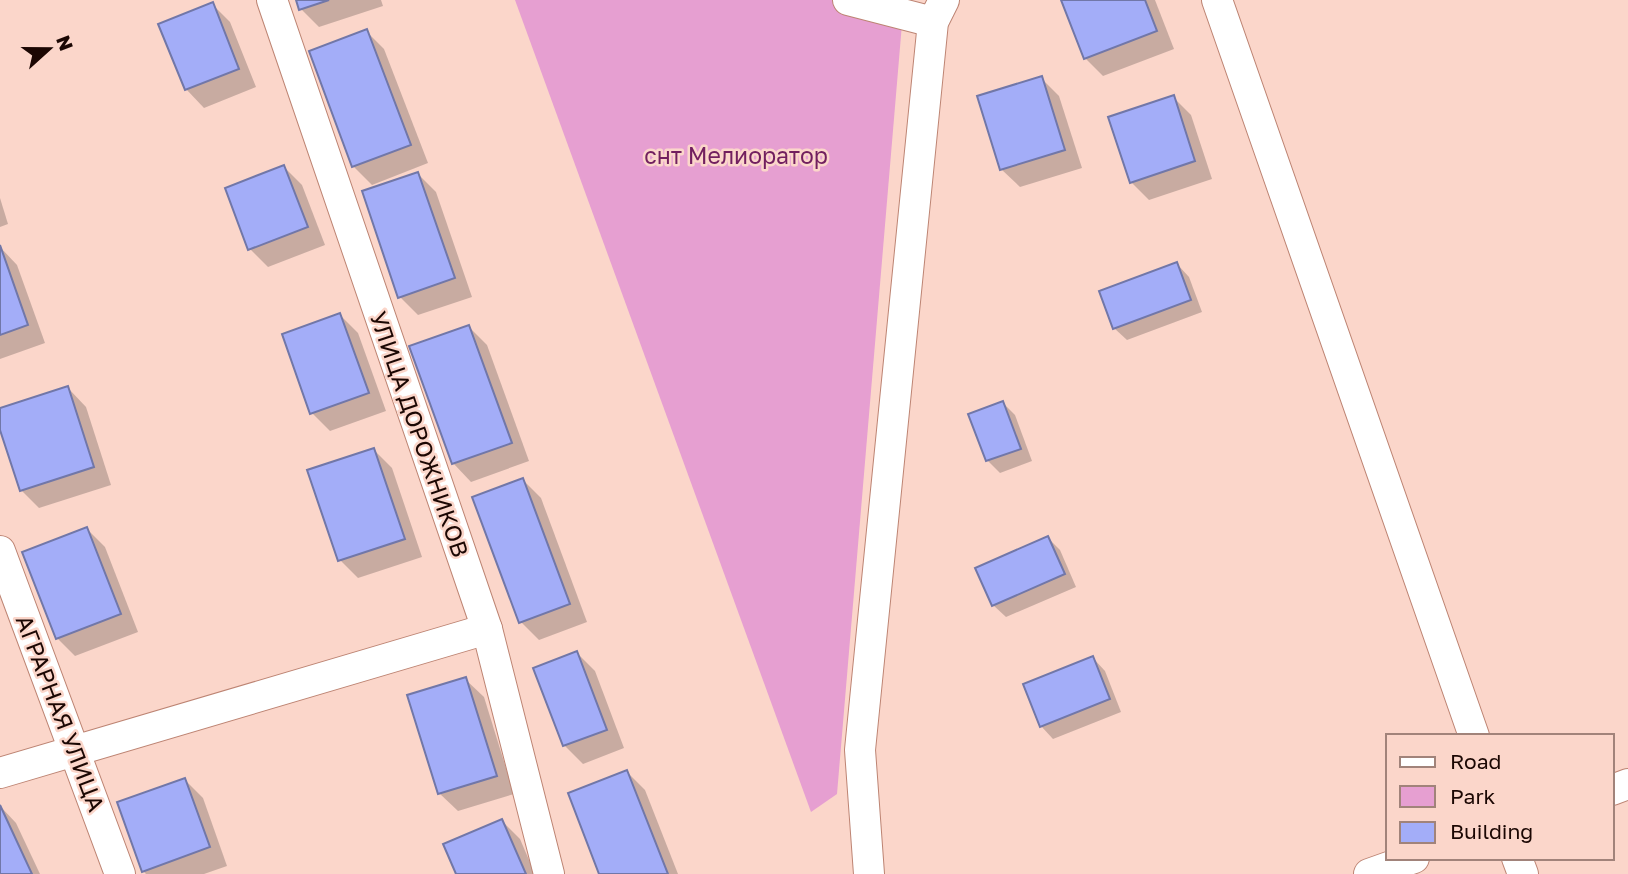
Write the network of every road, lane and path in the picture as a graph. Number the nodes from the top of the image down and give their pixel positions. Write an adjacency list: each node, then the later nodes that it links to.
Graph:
1 (272, 0): 6 (street, УЛИЦА ДОРОЖНИКОВ)
2 (848, 0): 4 (street)
3 (1217, 0): 7 (street)
4 (938, 11): 11 (street)
5 (0, 551): 8 (street, АГРАРНАЯ УЛИЦА)
6 (486, 629): 8 (street); 13 (street, УЛИЦА ДОРОЖНИКОВ)
7 (1473, 734)
8 (75, 750): 9 (street); 12 (street, АГРАРНАЯ УЛИЦА)
9 (0, 773)
10 (1408, 860): 14 (street)
11 (862, 872)
12 (121, 874)
13 (549, 874)
14 (1369, 874)

